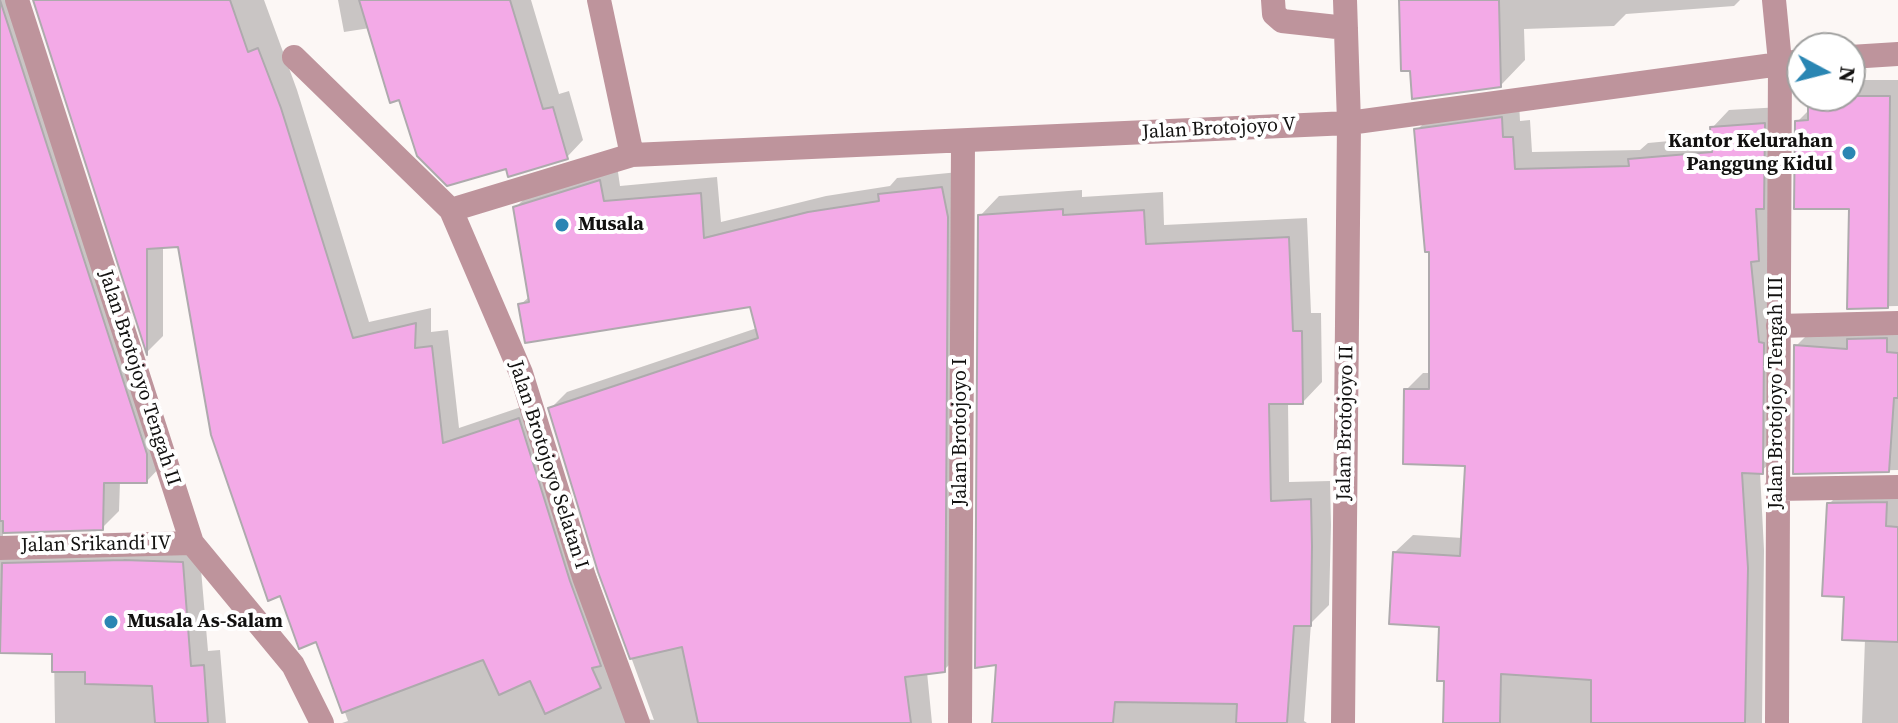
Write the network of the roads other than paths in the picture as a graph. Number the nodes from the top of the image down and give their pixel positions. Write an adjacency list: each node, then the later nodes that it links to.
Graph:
1 (17, 0): 21 (street, Jalan Brotojoyo Tengah II)
2 (599, 0): 15 (street)
3 (1273, 0): 6 (street)
4 (1345, 0): 6 (street, Jalan Brotojoyo II)
5 (1774, 0): 7 (street, Jalan Brotojoyo Tengah III)
6 (1346, 28): 13 (street, Jalan Brotojoyo II)
7 (1786, 43)
8 (1898, 54): 9 (street)
9 (1866, 56)
10 (294, 57): 16 (street)
11 (1786, 62): 13 (street, Jalan Brotojoyo V)
12 (1788, 112): 18 (street, Jalan Brotojoyo Tengah III)
13 (1349, 123): 14 (street, Jalan Brotojoyo V); 26 (street, Jalan Brotojoyo II)
14 (963, 141): 15 (street, Jalan Brotojoyo V); 25 (street, Jalan Brotojoyo I)
15 (632, 155): 16 (street, Jalan Brotojoyo V)
16 (451, 210): 24 (street, Jalan Brotojoyo Selatan I)
17 (1898, 323): 18 (street)
18 (1778, 326): 20 (street, Jalan Brotojoyo Tengah III)
19 (1898, 487): 20 (street)
20 (1776, 489): 27 (street, Jalan Brotojoyo Tengah III)
21 (192, 543): 22 (street, Jalan Srikandi IV); 23 (street, Jalan Brotojoyo Tengah II)
22 (0, 548)
23 (322, 723)
24 (638, 723)
25 (960, 723)
26 (1343, 723)
27 (1777, 723)

